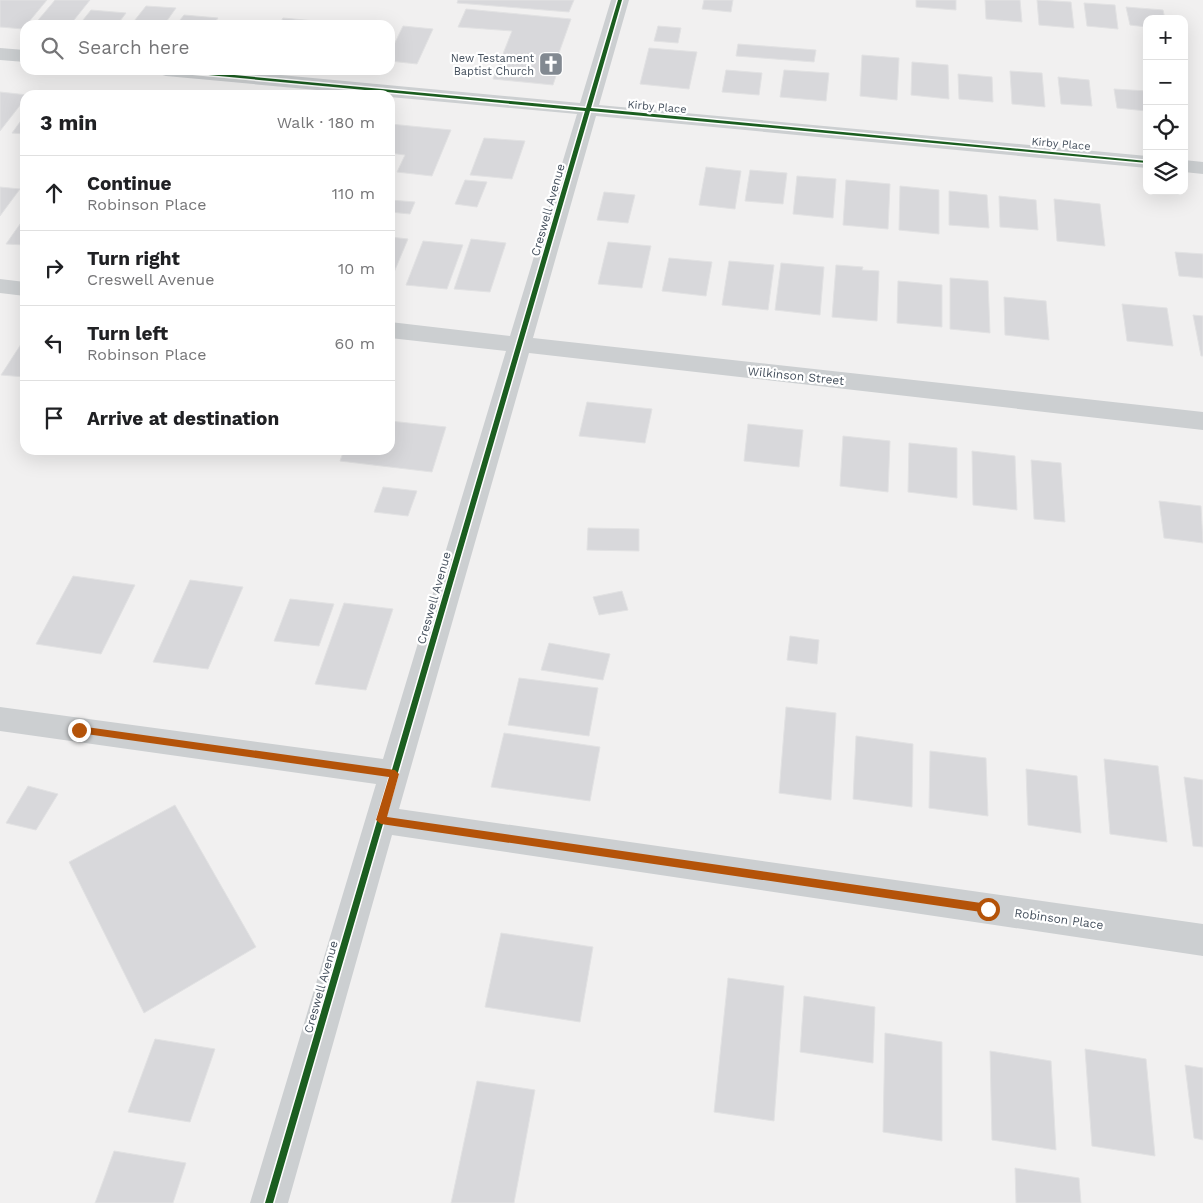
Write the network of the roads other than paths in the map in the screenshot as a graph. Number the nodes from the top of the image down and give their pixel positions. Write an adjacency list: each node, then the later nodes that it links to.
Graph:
1 (620, 0): 7 (street, Creswell Avenue)
2 (0, 54): 3 (street)
3 (20, 56)
4 (217, 75): 5 (street, Kirby Place)
5 (372, 90)
6 (395, 92): 7 (street, Kirby Place)
7 (588, 111): 8 (street, Kirby Place); 14 (street, Creswell Avenue)
8 (1143, 162)
9 (1188, 166): 10 (street)
10 (1203, 168)
11 (0, 286): 12 (street)
12 (20, 288)
13 (395, 331): 14 (street, Wilkinson Street)
14 (520, 345): 15 (street, Wilkinson Street); 17 (street, Creswell Avenue)
15 (1203, 421)
16 (0, 719): 17 (street)
17 (395, 774): 18 (street, Creswell Avenue)
18 (381, 820): 19 (street, Robinson Place); 20 (street, Creswell Avenue)
19 (1203, 940)
20 (269, 1203)

